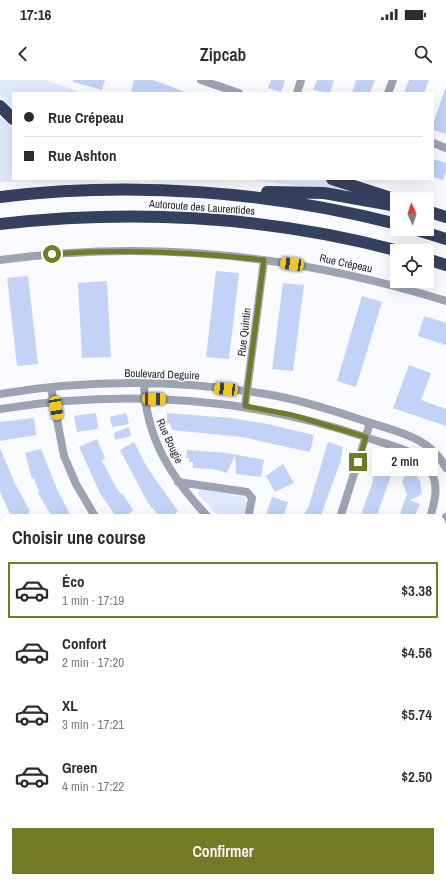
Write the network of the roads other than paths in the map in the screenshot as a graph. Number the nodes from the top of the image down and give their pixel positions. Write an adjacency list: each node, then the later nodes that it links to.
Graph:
1 (301, 80): 5 (street)
2 (393, 80): 6 (street)
3 (206, 81): 4 (street)
4 (236, 92)
5 (297, 92)
6 (388, 92)
7 (0, 106): 8 (highway)
8 (12, 118)
9 (434, 143): 10 (street)
10 (446, 148)
11 (335, 180): 14 (highway)
12 (174, 191): 13 (highway, Autoroute des Laurentides); 15 (highway); 18 (highway, Autoroute des Laurentides)
13 (0, 198)
14 (390, 198)
15 (390, 205)
16 (434, 213): 17 (highway)
17 (446, 217)
18 (390, 222)
19 (0, 224): 22 (highway, Autoroute des Laurentides)
20 (434, 235): 21 (highway)
21 (446, 239)
22 (390, 249)
23 (0, 260): 24 (street, Rue Crépeau)
24 (264, 260): 27 (street, Rue Crépeau); 30 (street, Rue Quintin)
25 (434, 261): 26 (highway)
26 (446, 265)
27 (446, 301)
28 (144, 384): 29 (street, Boulevard Deguire); 30 (street, Boulevard Deguire); 32 (street, Rue Bougie)
29 (51, 388): 31 (street, Boulevard Deguire); 33 (street)
30 (247, 392): 34 (street, Rue Quintin); 36 (street, Boulevard Deguire)
31 (0, 394)
32 (144, 399): 33 (street); 34 (street); 39 (street, Rue Bougie)
33 (54, 402): 35 (street); 40 (street)
34 (245, 406): 37 (street)
35 (0, 409)
36 (370, 423): 37 (street); 38 (street, Boulevard Deguire)
37 (366, 437): 43 (street); 44 (street)
38 (446, 468)
39 (178, 482): 41 (street, Rue Bougie); 42 (street)
40 (94, 514)
41 (206, 514)
42 (249, 514)
43 (341, 514)
44 (431, 514)

